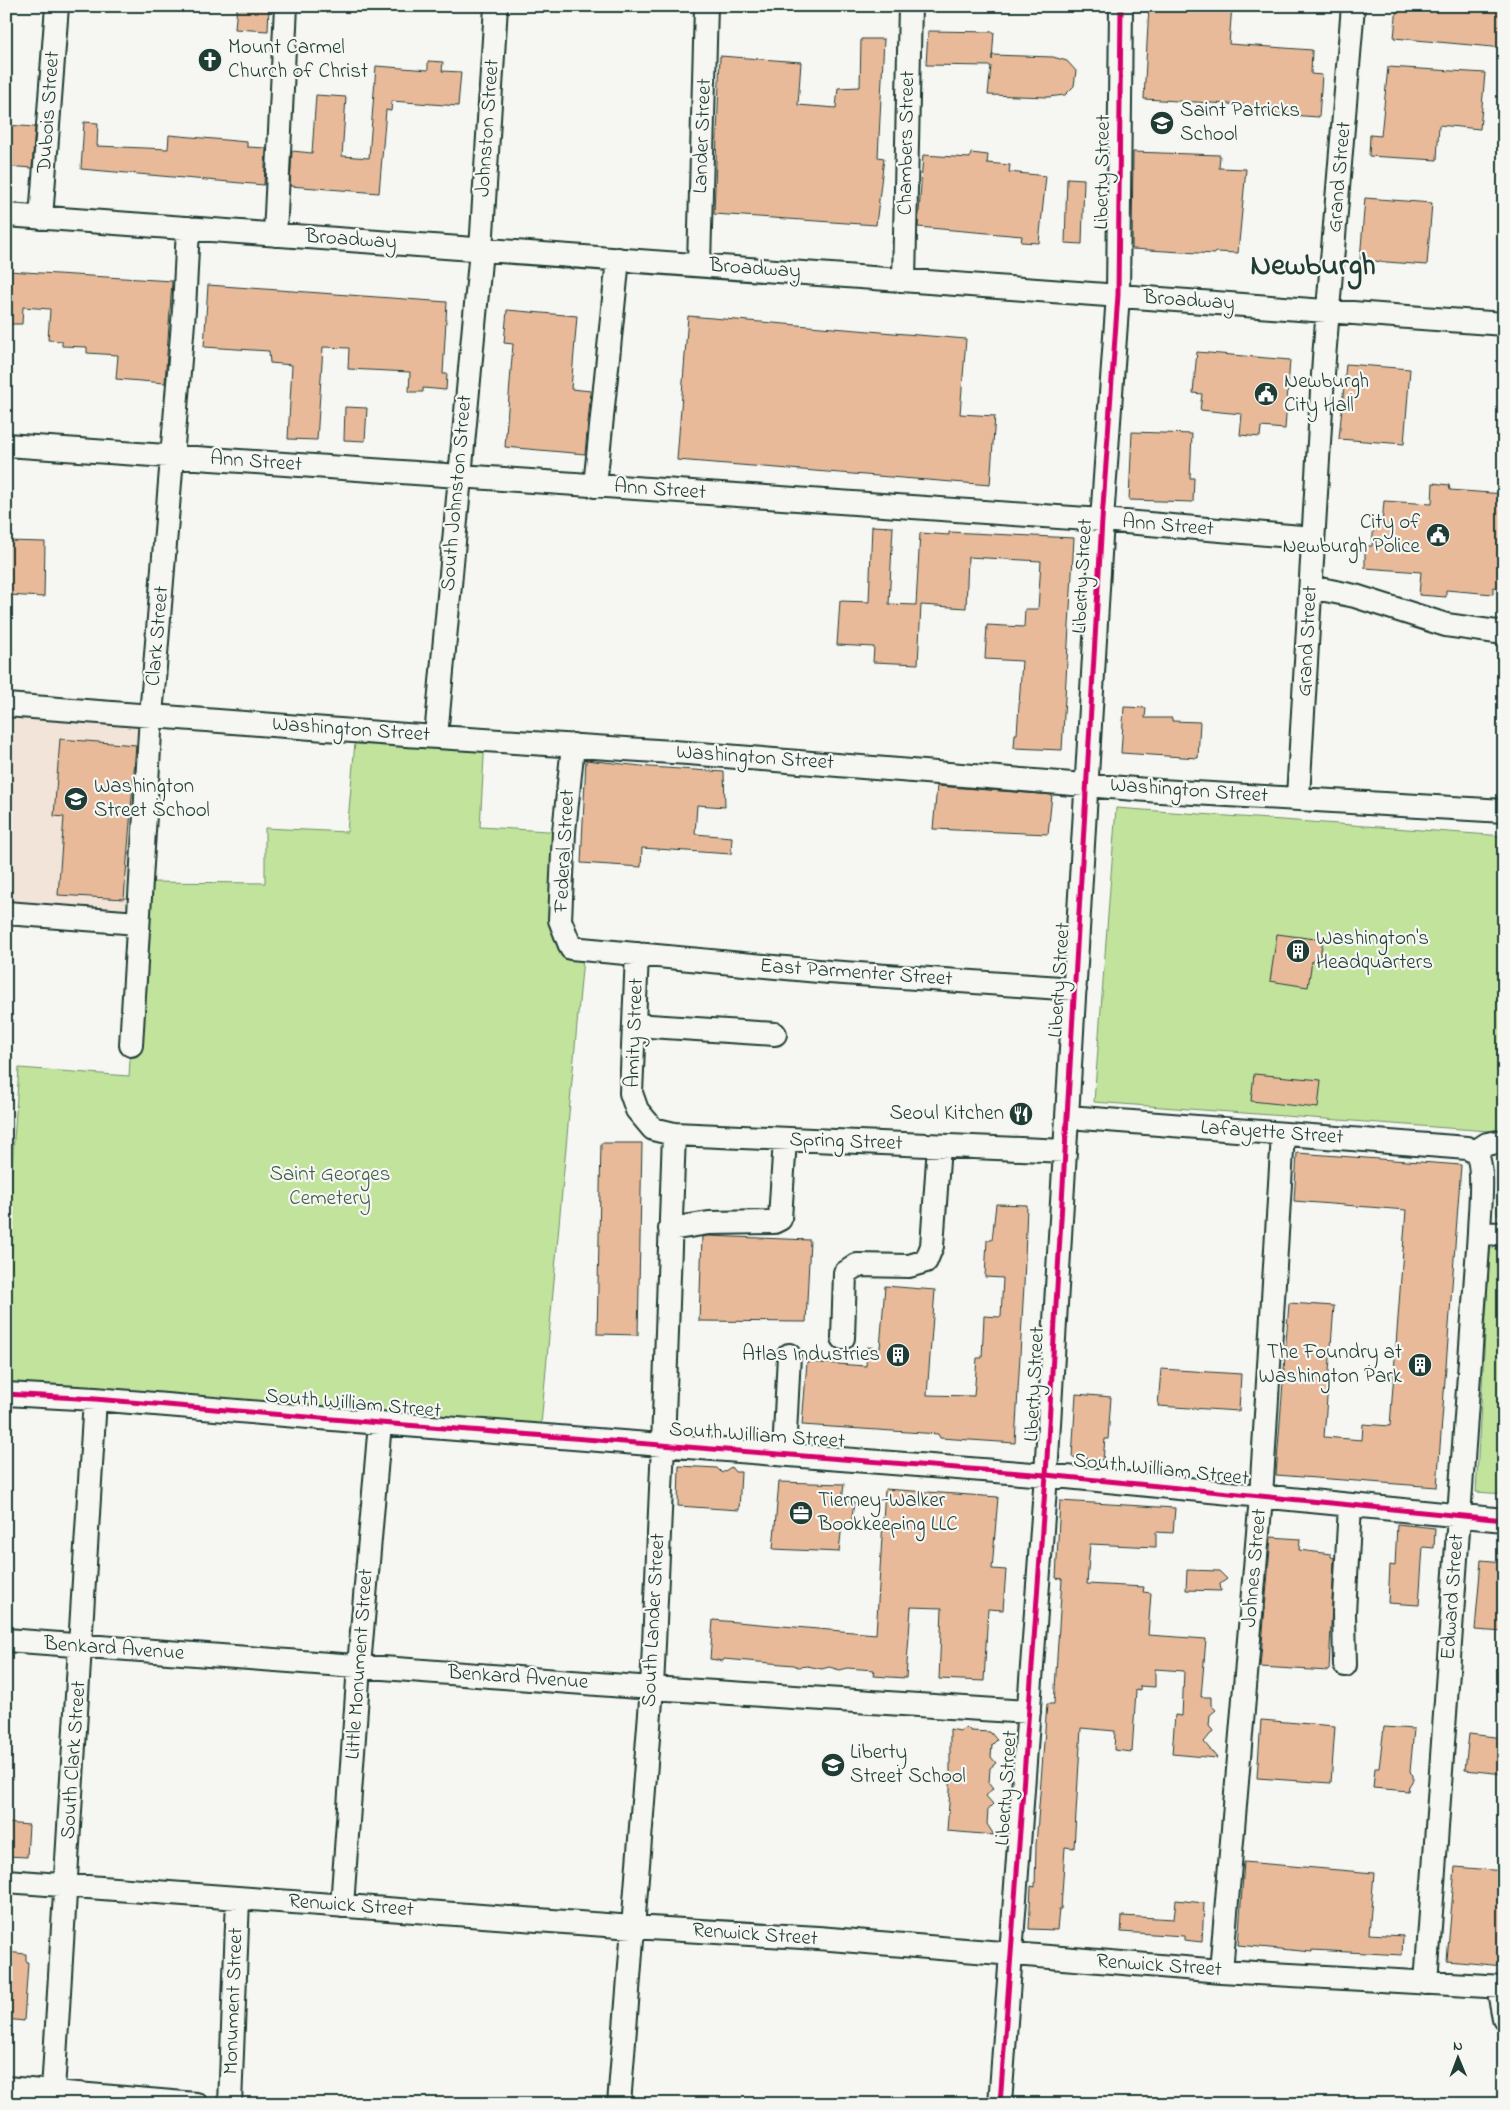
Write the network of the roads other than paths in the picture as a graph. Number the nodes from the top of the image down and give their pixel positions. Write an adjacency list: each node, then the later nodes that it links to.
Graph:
1 (56, 6): 9 (street, Dubois Street)
2 (286, 6): 11 (street)
3 (496, 6): 12 (street, Johnston Street)
4 (706, 6): 14 (street, Lander Street)
5 (910, 6): 15 (street, Chambers Street)
6 (1121, 6): 16 (street, Liberty Street)
7 (1353, 6): 17 (street, Grand Street)
8 (6, 215): 9 (street, Broadway)
9 (40, 218): 10 (street, Broadway)
10 (188, 228): 11 (street, Broadway); 20 (street, Clark Street)
11 (275, 235): 12 (street, Broadway)
12 (481, 250): 13 (street, Broadway); 21 (street, South Johnston Street)
13 (618, 259): 14 (street, Broadway); 22 (street)
14 (699, 265): 15 (street, Broadway)
15 (904, 280): 16 (street, Broadway)
16 (1118, 296): 17 (street, Broadway); 23 (street, Liberty Street)
17 (1328, 312): 18 (street, Broadway); 24 (street, Grand Street)
18 (1504, 324)
19 (6, 445): 20 (street, Ann Street)
20 (173, 456): 21 (street, Ann Street); 28 (street, Clark Street)
21 (458, 478): 22 (street, Ann Street); 29 (street, South Johnston Street)
22 (595, 486): 23 (street, Ann Street)
23 (1102, 520): 24 (street, Ann Street); 31 (street, Liberty Street)
24 (1313, 538): 25 (street, Grand Street)
25 (1311, 587): 26 (street); 32 (street, Grand Street)
26 (1504, 634)
27 (6, 705): 28 (street, Washington Street)
28 (151, 716): 29 (street, Washington Street); 35 (street, Clark Street)
29 (436, 736): 30 (street, Washington Street)
30 (573, 745): 31 (street, Washington Street); 36 (street, Federal Street)
31 (1088, 784): 32 (street, Washington Street); 37 (street, Liberty Street)
32 (1298, 797): 33 (street, Washington Street)
33 (1504, 810)
34 (6, 914): 35 (street)
35 (138, 923): 40 (street, Clark Street)
36 (637, 954): 37 (street, East Parmenter Street); 38 (street, Amity Street)
37 (1075, 989): 42 (street, Liberty Street)
38 (634, 1025): 39 (street); 41 (street, Amity Street)
39 (774, 1034)
40 (131, 1045)
41 (637, 1110): 43 (street, Spring Street)
42 (1068, 1117): 44 (street, Lafayette Street); 48 (street, Liberty Street)
43 (674, 1134): 45 (street, Spring Street); 50 (street, South Lander Street)
44 (1283, 1134): 49 (street, Lafayette Street); 61 (street, Johnes Street)
45 (785, 1139): 47 (street, Spring Street); 50 (street)
46 (1504, 1141): 49 (street)
47 (939, 1146): 48 (street, Spring Street); 53 (street)
48 (1066, 1151): 60 (street, Liberty Street)
49 (1475, 1152): 51 (street, Edward Street)
50 (670, 1229): 58 (street, South Lander Street)
51 (1479, 1232): 52 (street); 63 (street, Edward Street)
52 (1504, 1234)
53 (843, 1338)
54 (789, 1355): 59 (street)
55 (6, 1394): 56 (street, South William Street)
56 (95, 1399): 57 (street, South William Street); 66 (street, South Clark Street)
57 (380, 1423): 58 (street, South William Street); 68 (street, Little Monument Street)
58 (663, 1445): 59 (street, South William Street); 69 (street, South Lander Street)
59 (784, 1454): 60 (street, South William Street)
60 (1046, 1474): 61 (street, South William Street); 70 (street, Liberty Street)
61 (1261, 1497): 62 (street, South William Street); 77 (street, Johnes Street)
62 (1350, 1506): 63 (street, South William Street); 67 (street)
63 (1458, 1516): 64 (street, South William Street); 78 (street, Edward Street)
64 (1504, 1520)
65 (6, 1640): 66 (street, Benkard Avenue)
66 (81, 1647): 68 (street, Benkard Avenue); 72 (street, South Clark Street)
67 (1345, 1665)
68 (359, 1666): 69 (street, Benkard Avenue); 74 (street, Little Monument Street)
69 (652, 1688): 70 (street, Benkard Avenue); 75 (street, South Lander Street)
70 (1029, 1712): 76 (street, Liberty Street)
71 (6, 1881): 72 (street, Renwick Street)
72 (66, 1885): 73 (street, Renwick Street); 82 (street, South Clark Street)
73 (238, 1898): 74 (street, Renwick Street); 84 (street, Monument Street)
74 (342, 1906): 75 (street, Renwick Street)
75 (633, 1927): 76 (street, Renwick Street); 85 (street, South Lander Street)
76 (1011, 1955): 77 (street, Renwick Street); 86 (street, Liberty Street)
77 (1221, 1971): 78 (street, Renwick Street)
78 (1426, 1983): 79 (street, Renwick Street)
79 (1501, 1987): 80 (street)
80 (1504, 2018)
81 (6, 2088): 82 (street)
82 (52, 2091): 83 (street)
83 (196, 2104)
84 (230, 2104)
85 (619, 2104)
86 (1000, 2104)

